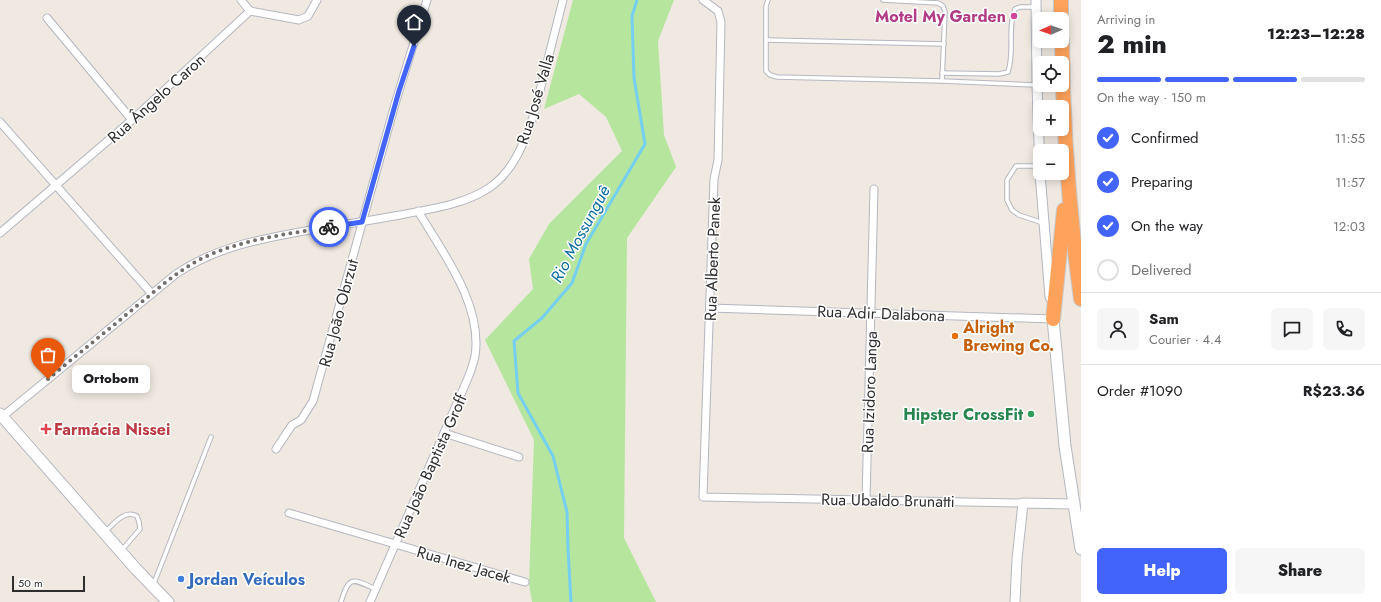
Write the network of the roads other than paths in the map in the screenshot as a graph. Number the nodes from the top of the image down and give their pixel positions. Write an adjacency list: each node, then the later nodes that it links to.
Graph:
1 (241, 0): 10 (street)
2 (317, 0): 10 (street)
3 (427, 0): 30 (street, Rua João Obrzut)
4 (563, 0): 29 (street, Rua José Valla)
5 (703, 0): 35 (street, Rua Alberto Panek)
6 (768, 0): 13 (lane)
7 (883, 0): 14 (lane)
8 (1061, 0): 11 (highway)
9 (1036, 3): 16 (street); 17 (lane)
10 (250, 11): 21 (street, Rua Ângelo Caron)
11 (1061, 12)
12 (47, 18): 21 (street)
13 (766, 40): 14 (lane); 18 (lane)
14 (944, 44): 17 (lane)
15 (1062, 48): 26 (highway)
16 (1037, 56)
17 (942, 73): 18 (lane)
18 (942, 81): 19 (lane)
19 (1033, 85)
20 (1037, 92): 23 (street)
21 (132, 120): 27 (street, Rua Ângelo Caron)
22 (0, 122): 27 (street)
23 (1039, 144)
24 (1033, 166): 31 (lane)
25 (1040, 180): 31 (street)
26 (1068, 182): 34 (highway); 37 (highway)
27 (56, 185): 32 (street, Rua Ângelo Caron); 33 (street)
28 (874, 189): 36 (street, Rua Izidoro Langa)
29 (418, 212): 30 (street, Rua José Valla); 39 (street, Rua João Baptista Groff)
30 (362, 222): 33 (street, Rua José Valla); 41 (street, Rua João Obrzut)
31 (1043, 223): 37 (street)
32 (0, 233)
33 (152, 294): 38 (street, Rua José Valla)
34 (1081, 299)
35 (710, 308): 36 (street, Rua Adir Dalabona); 43 (street, Rua Alberto Panek)
36 (871, 313): 37 (street, Rua Adir Dalabona); 44 (street, Rua Izidoro Langa)
37 (1053, 319): 46 (main road)
38 (1, 415): 48 (main road)
39 (444, 434): 42 (street); 49 (street, Rua João Baptista Groff)
40 (211, 437): 53 (lane)
41 (276, 450)
42 (519, 458)
43 (703, 497): 44 (street, Rua Ubaldo Brunatti)
44 (866, 500): 45 (street, Rua Ubaldo Brunatti)
45 (1023, 503): 46 (street, Rua Ubaldo Brunatti); 58 (street)
46 (1074, 504): 50 (main road)
47 (289, 513): 49 (street, Rua Inez Jacek)
48 (104, 533): 51 (main road); 51 (lane)
49 (395, 544): 52 (street, Rua Inez Jacek); 54 (street, Rua João Baptista Groff)
50 (1081, 549)
51 (120, 552): 53 (main road)
52 (525, 582)
53 (152, 587): 55 (main road)
54 (375, 589): 56 (lane); 57 (street, Rua João Baptista Groff)
55 (168, 602)
56 (340, 602)
57 (370, 602)
58 (1015, 602)

